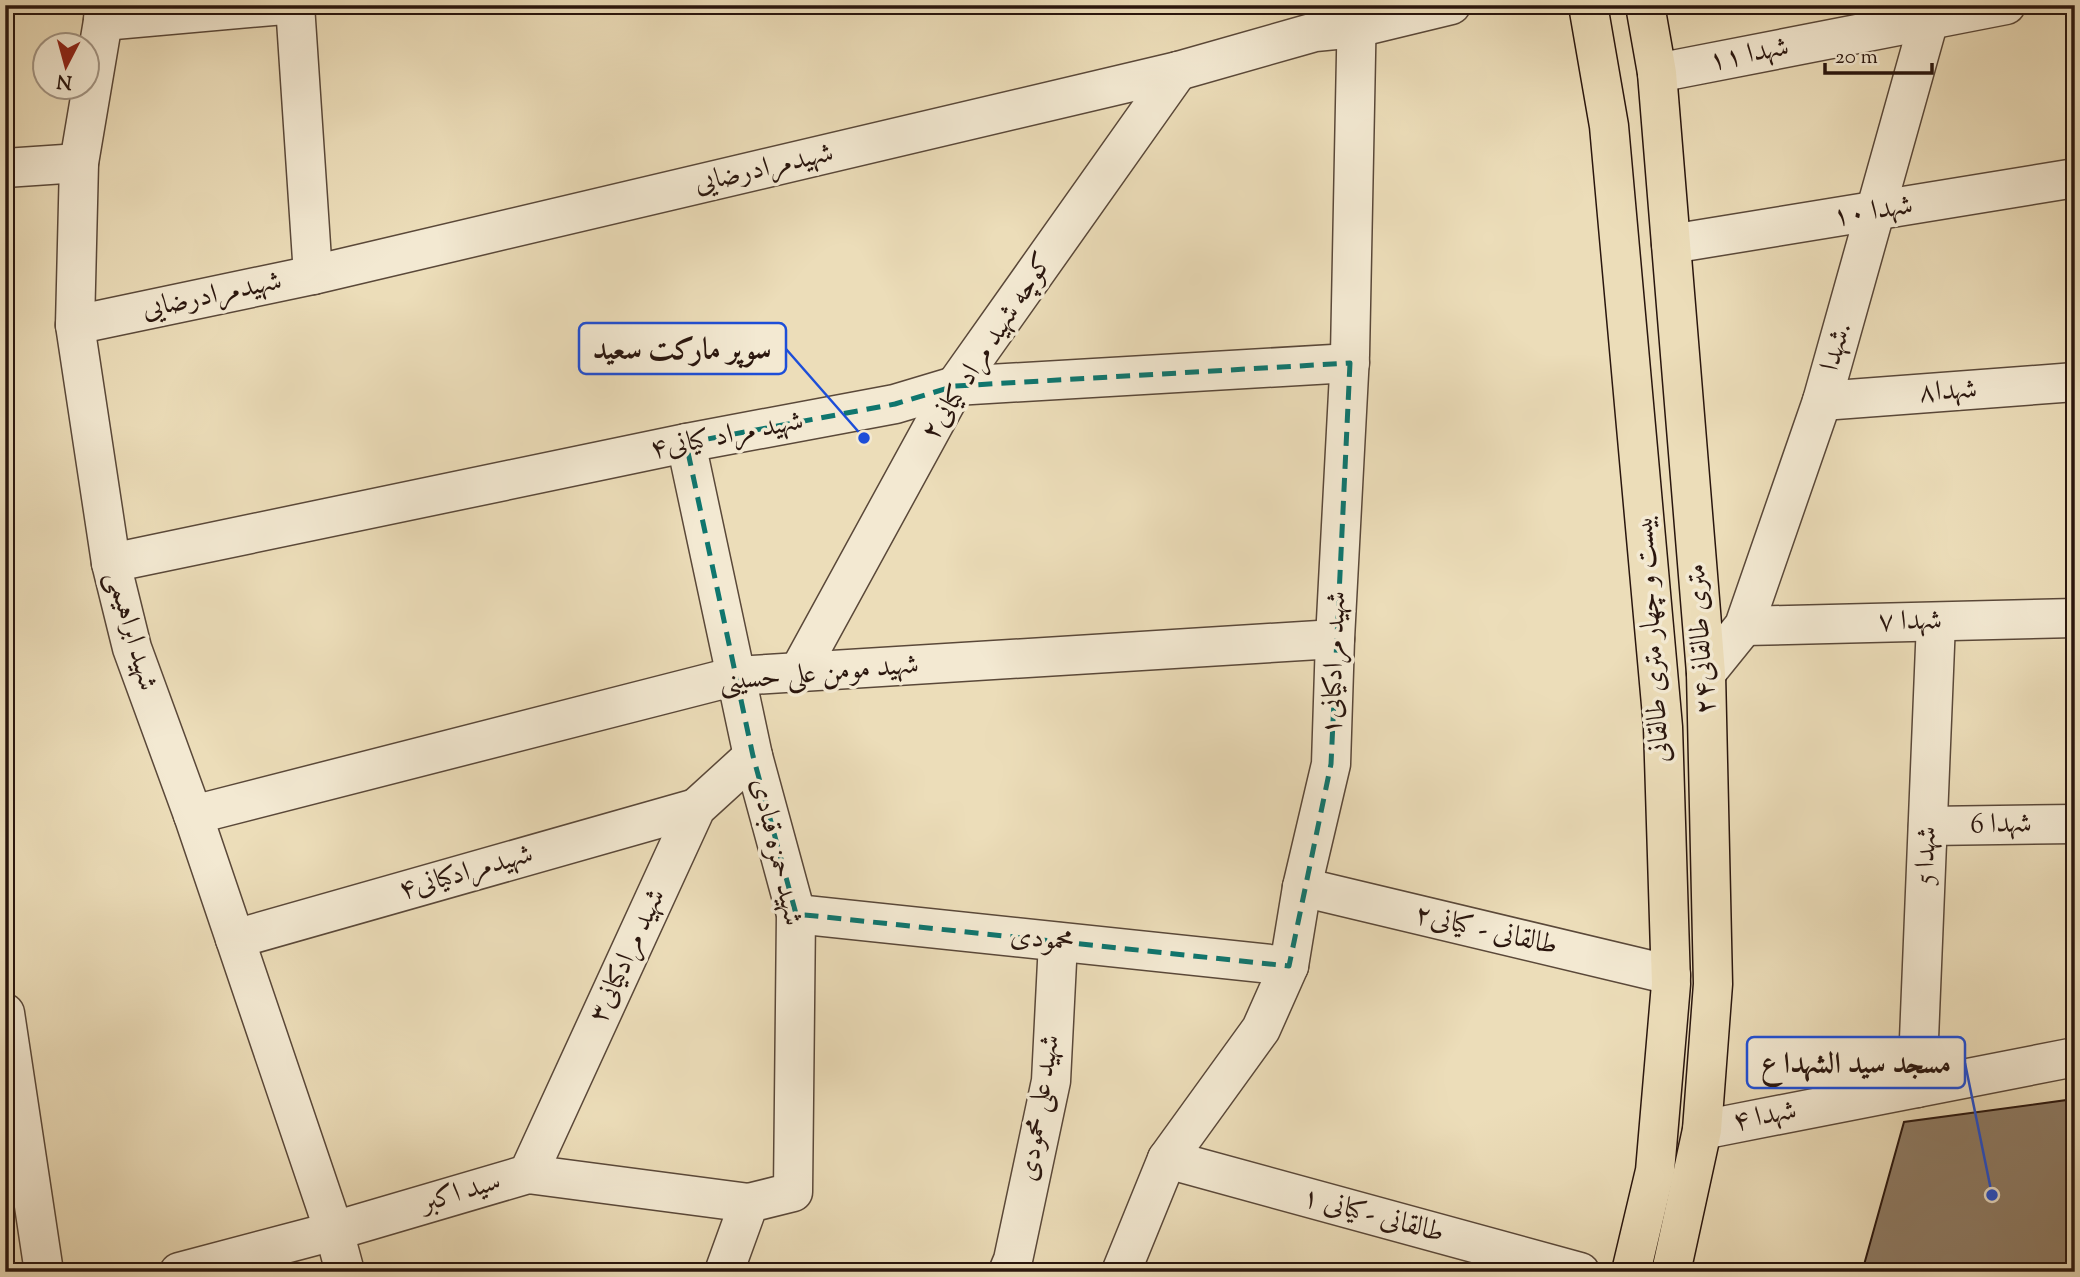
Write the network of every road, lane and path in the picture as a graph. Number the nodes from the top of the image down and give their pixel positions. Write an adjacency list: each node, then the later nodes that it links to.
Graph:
1 (284, 5): 7 (street)
2 (295, 5): 17 (street)
3 (1451, 5): 9 (street, شهیدمرادرضایی)
4 (1588, 5): 42 (main road, بیست و چهار متری طالقانی)
5 (1645, 5): 11 (main road, ۲۴متری طالقانی)
6 (2006, 5): 8 (street, شهدا ۱۱)
7 (104, 13): 12 (street, شهید ابراهیمی)
8 (1928, 13): 11 (street, شهدا ۱۱); 15 (street, شهدا.)
9 (1356, 17): 10 (street, شهیدمرادرضایی); 19 (street, شهید مرادکیانی۱)
10 (1178, 71): 17 (street, شهیدمرادرضایی); 21 (street, کوچه شهید مراد کیانی۲)
11 (1657, 73): 16 (main road, ۲۴متری طالقانی)
12 (79, 163): 13 (street); 18 (street, شهید ابراهیمی)
13 (5, 168)
14 (2075, 178): 15 (street, شهدا ۱۰)
15 (1875, 212): 16 (street, شهدا ۱۰); 22 (street, شهدا.)
16 (1671, 244): 30 (main road, ۲۴متری طالقانی)
17 (313, 275): 18 (street, شهیدمرادرضایی)
18 (75, 325): 24 (street, شهید ابراهیمی)
19 (1350, 363): 21 (street, شهید مراد کیانی۴); 28 (street, شهید مرادکیانی۱)
20 (2075, 382): 22 (street, شهدا۸)
21 (955, 386): 23 (street, شهید مراد کیانی۴); 29 (street, کوچه شهید مراد کیانی۲)
22 (1822, 401): 27 (street, شهدا.)
23 (686, 443): 24 (street, شهید مراد کیانی۴); 31 (street, شهید حمزه قبادی)
24 (111, 563): 34 (street, شهید ابراهیمی)
25 (2075, 618): 26 (street, شهدا ۷)
26 (1936, 622): 27 (street, شهدا ۷); 36 (street, شهدا 5)
27 (1744, 626): 30 (street, شهدا.)
28 (1335, 639): 29 (street, شهید مومن علی حسینی); 37 (street, شهید مرادکیانی۱)
29 (798, 673): 31 (street, شهید مومن علی حسینی)
30 (1706, 673): 46 (main road, ۲۴متری طالقانی)
31 (736, 676): 32 (street, شهید حمزه قبادی); 34 (street, شهید مومن علی حسینی)
32 (753, 756): 33 (street, شهید مرادکیانی۳); 38 (street, شهید حمزه قبادی)
33 (696, 808): 39 (street, شهیدمرادکیانی۴); 48 (street, شهید مرادکیانی۳)
34 (193, 816): 39 (street, شهید ابراهیمی)
35 (2075, 824): 36 (street, شهدا 6)
36 (1928, 826): 45 (street, شهدا 5)
37 (1301, 887): 41 (street, شهید مرادکیانی۱); 42 (street, طالقانی - کیانی۲)
38 (796, 914): 40 (street, محمودی); 49 (street, شهید حمزه قبادی)
39 (235, 939): 50 (street, شهید ابراهیمی)
40 (1058, 942): 41 (street, محمودی); 55 (street, شهید علی محمودی)
41 (1289, 966): 47 (street, شهید مرادکیانی۱)
42 (1671, 975): 58 (main road, بیست و چهار متری طالقانی)
43 (5, 1013): 51 (street)
44 (2075, 1057): 45 (street, شهدا ۴)
45 (1917, 1088): 46 (street, شهدا ۴)
46 (1702, 1130): 59 (main road, ۲۴متری طالقانی)
47 (1167, 1159): 56 (street, شهید مرادکیانی۱); 57 (street, طالقانی -کیانی ۱)
48 (528, 1174): 49 (street, سید اکبر); 50 (street, سید اکبر)
49 (749, 1203): 54 (street)
50 (334, 1231): 52 (street, سید اکبر); 53 (street, شهید ابراهیمی)
51 (44, 1272)
52 (178, 1272)
53 (345, 1272)
54 (724, 1272)
55 (1008, 1272)
56 (1121, 1272)
57 (1580, 1272)
58 (1631, 1272)
59 (1671, 1272)

